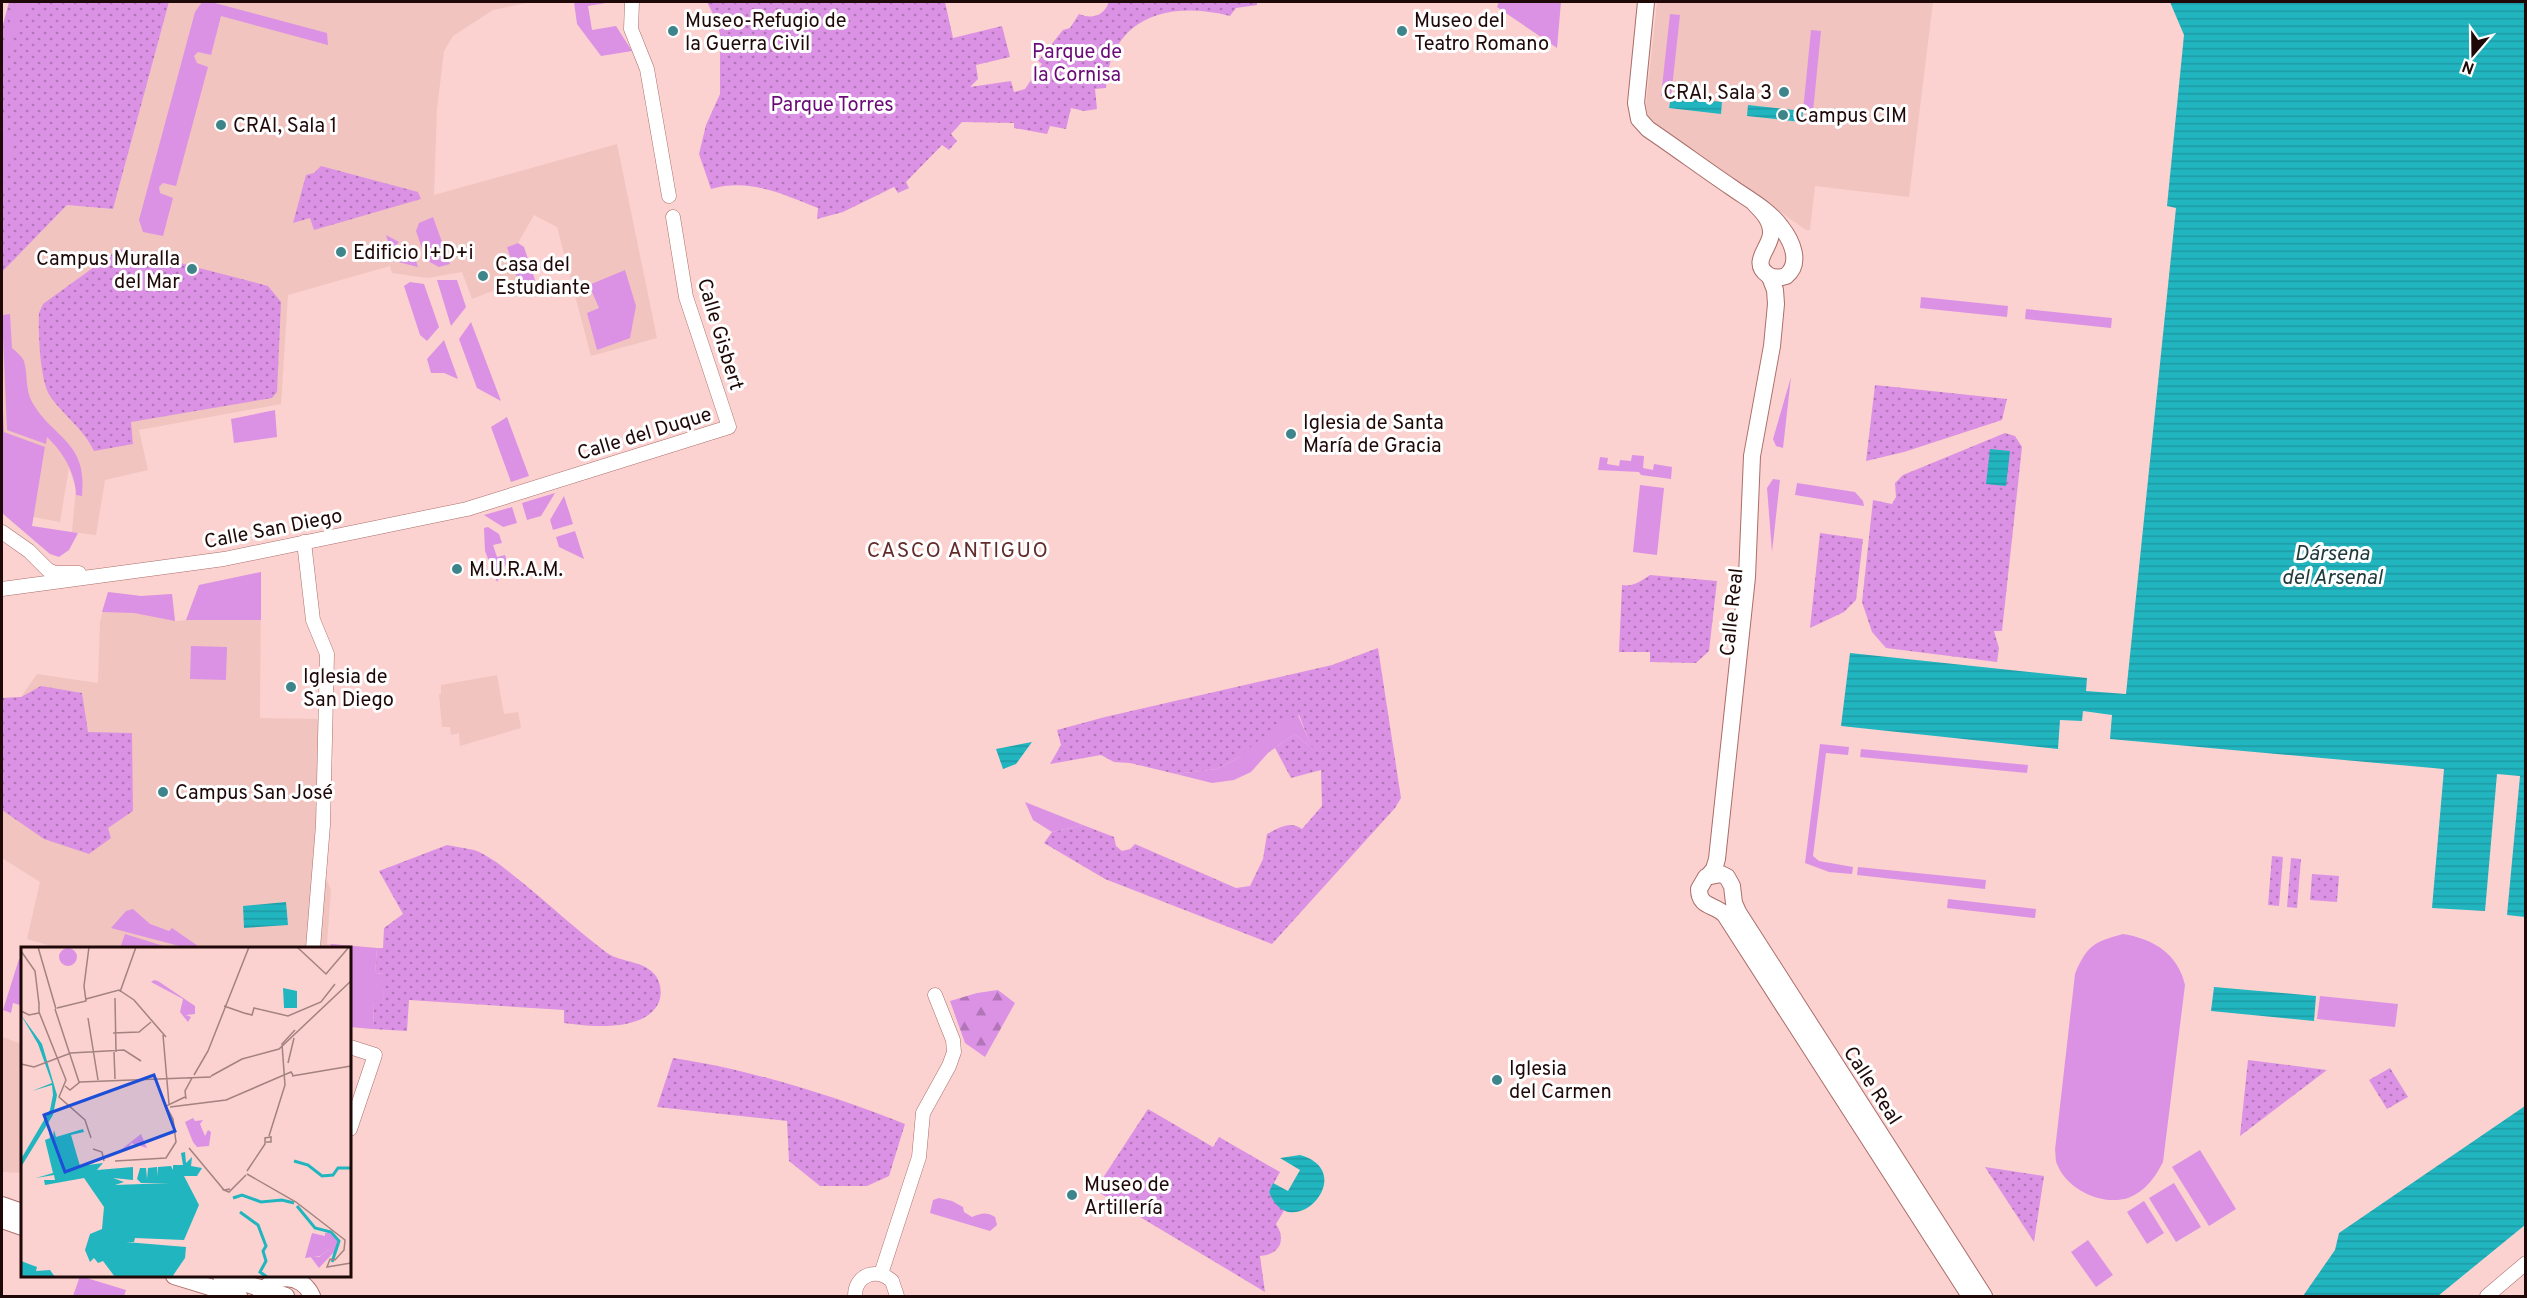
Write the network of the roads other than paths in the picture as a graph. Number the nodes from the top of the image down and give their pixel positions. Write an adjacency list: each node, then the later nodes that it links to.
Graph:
1 (632, 2): 3 (street)
2 (1646, 2): 4 (main road)
3 (669, 196)
4 (1754, 203): 6 (main road); 7 (main road)
5 (673, 217): 10 (street, Calle Gisbert)
6 (1766, 247): 7 (main road); 9 (main road)
7 (1793, 252): 8 (main road)
8 (1792, 270): 9 (main road); 11 (main road, Calle Real)
9 (1770, 277): 11 (main road, Calle Real)
10 (729, 427): 13 (street, Calle del Duque)
11 (1754, 443): 12 (main road, Calle Real)
12 (1751, 493): 18 (main road, Calle Real); 19 (main road, Calle Real)
13 (467, 509): 15 (street, Calle San Diego)
14 (2, 532): 16 (street)
15 (304, 542): 16 (street, Calle San Diego); 21 (street)
16 (89, 575): 17 (street)
17 (2, 589)
18 (1709, 875): 19 (main road); 20 (main road)
19 (1730, 885): 20 (main road); 41 (main road, Calle Real)
20 (1715, 909): 40 (main road, Calle Real)
21 (313, 947)
22 (935, 996): 30 (street)
23 (351, 1047): 24 (street)
24 (351, 1126)
25 (2, 1205): 26 (main road)
26 (21, 1212)
27 (2, 1220): 28 (main road)
28 (21, 1227)
29 (2526, 1263): 42 (street)
30 (881, 1274): 38 (street); 39 (street)
31 (180, 1277): 36 (main road)
32 (230, 1277): 34 (main road)
33 (307, 1277): 35 (street)
34 (270, 1286): 35 (main road); 37 (main road)
35 (312, 1295)
36 (239, 1296)
37 (286, 1296)
38 (855, 1296)
39 (897, 1296)
40 (1970, 1296)
41 (1984, 1296)
42 (2487, 1296)

